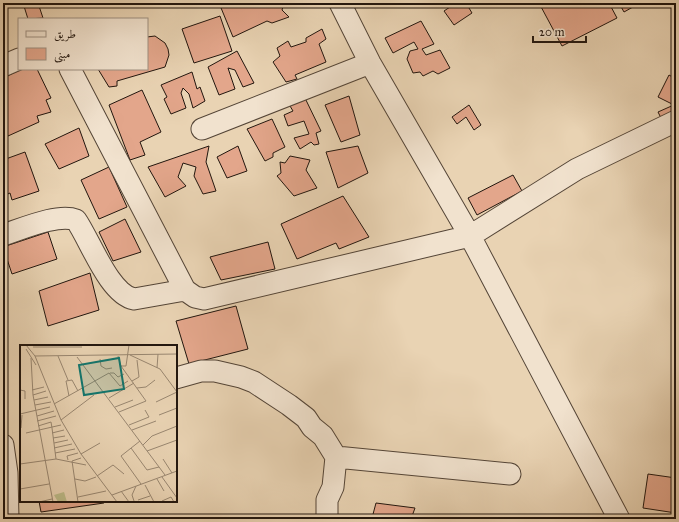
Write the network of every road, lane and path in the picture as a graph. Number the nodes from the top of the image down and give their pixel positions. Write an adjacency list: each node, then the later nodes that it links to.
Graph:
1 (340, 3): 3 (street)
2 (18, 59): 4 (street)
3 (370, 63): 7 (street); 9 (street)
4 (3, 66)
5 (71, 70): 10 (street)
6 (676, 121): 9 (street)
7 (202, 128)
8 (3, 235): 10 (street)
9 (470, 236): 10 (street); 17 (street)
10 (185, 290)
11 (177, 378): 13 (street)
12 (3, 445): 15 (street)
13 (336, 457): 14 (street); 16 (street)
14 (510, 474)
15 (8, 519)
16 (327, 519)
17 (619, 519)

